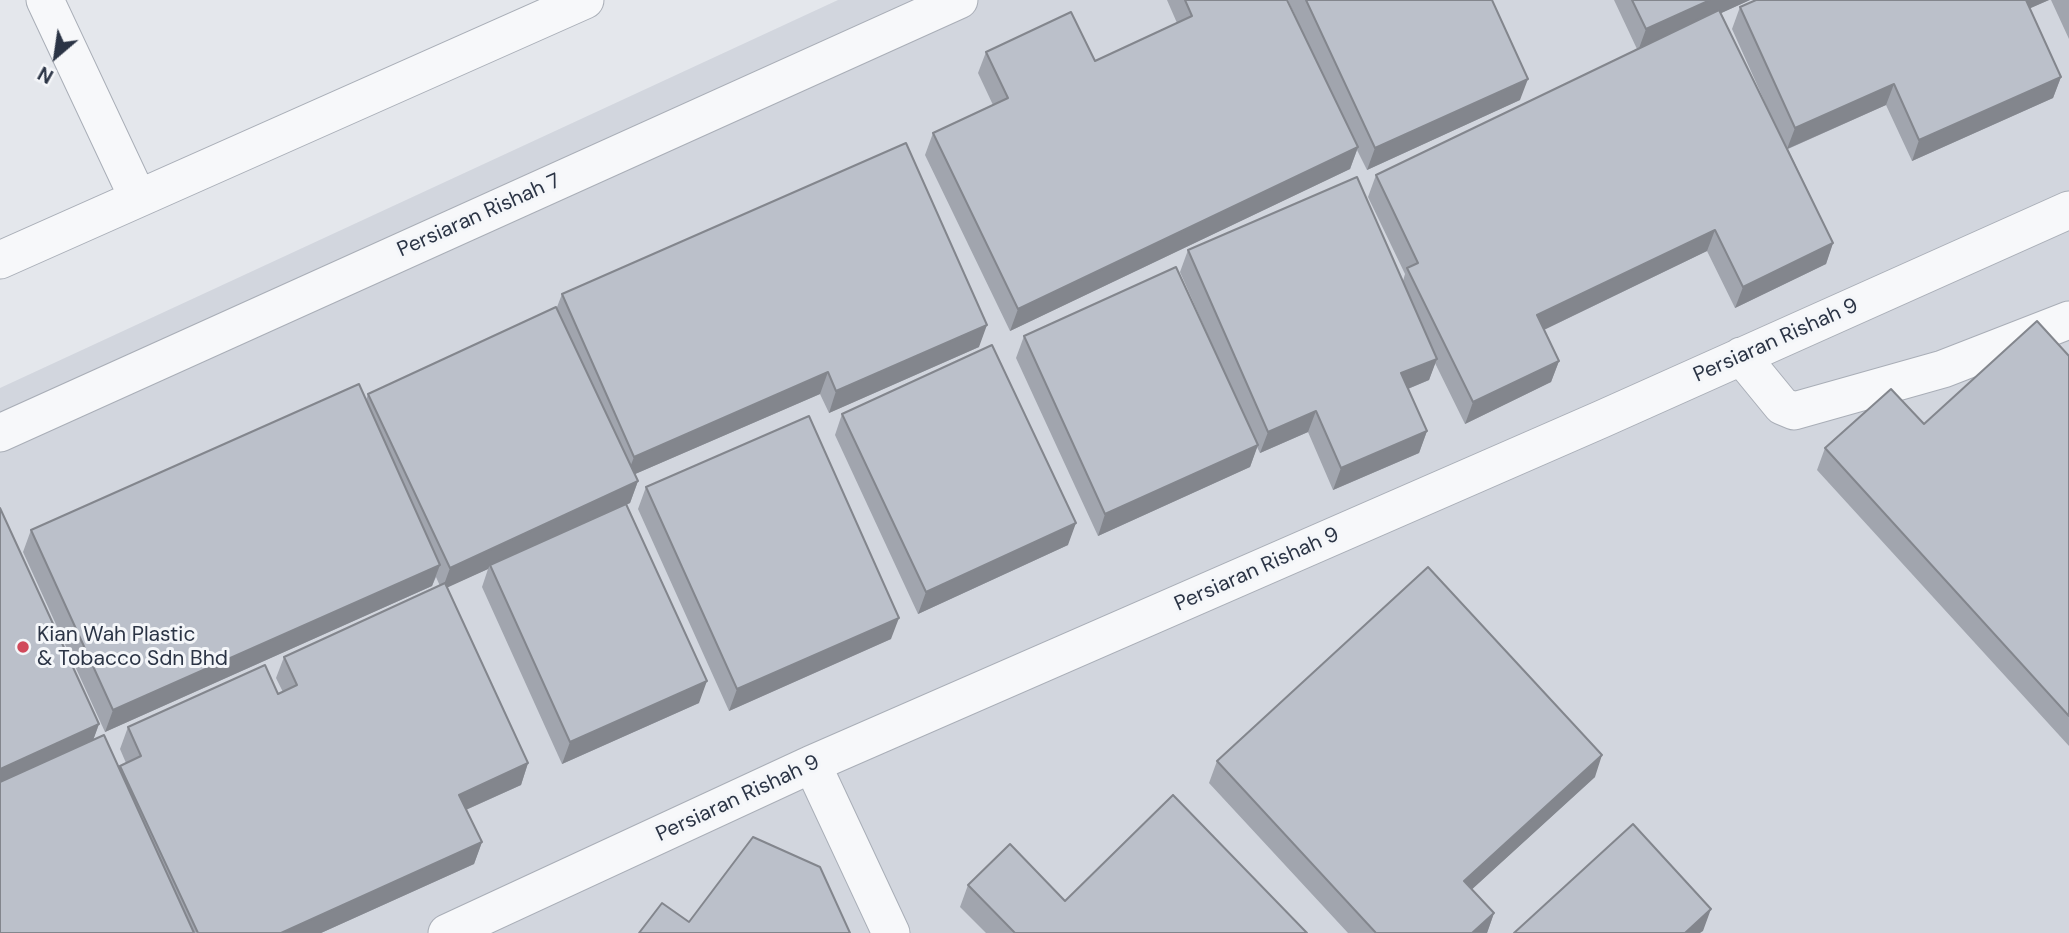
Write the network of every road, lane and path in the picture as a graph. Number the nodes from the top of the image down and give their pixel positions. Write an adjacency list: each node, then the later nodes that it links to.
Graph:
1 (45, 0): 4 (street)
2 (585, 0): 4 (street)
3 (959, 0): 9 (street, Persiaran Rishah 7)
4 (138, 198): 6 (street)
5 (2069, 210): 8 (street, Persiaran Rishah 9)
6 (0, 260)
7 (2069, 320): 8 (street)
8 (1741, 356): 10 (street, Persiaran Rishah 9)
9 (0, 433)
10 (812, 764): 11 (street, Persiaran Rishah 9); 12 (street)
11 (447, 933)
12 (891, 933)

